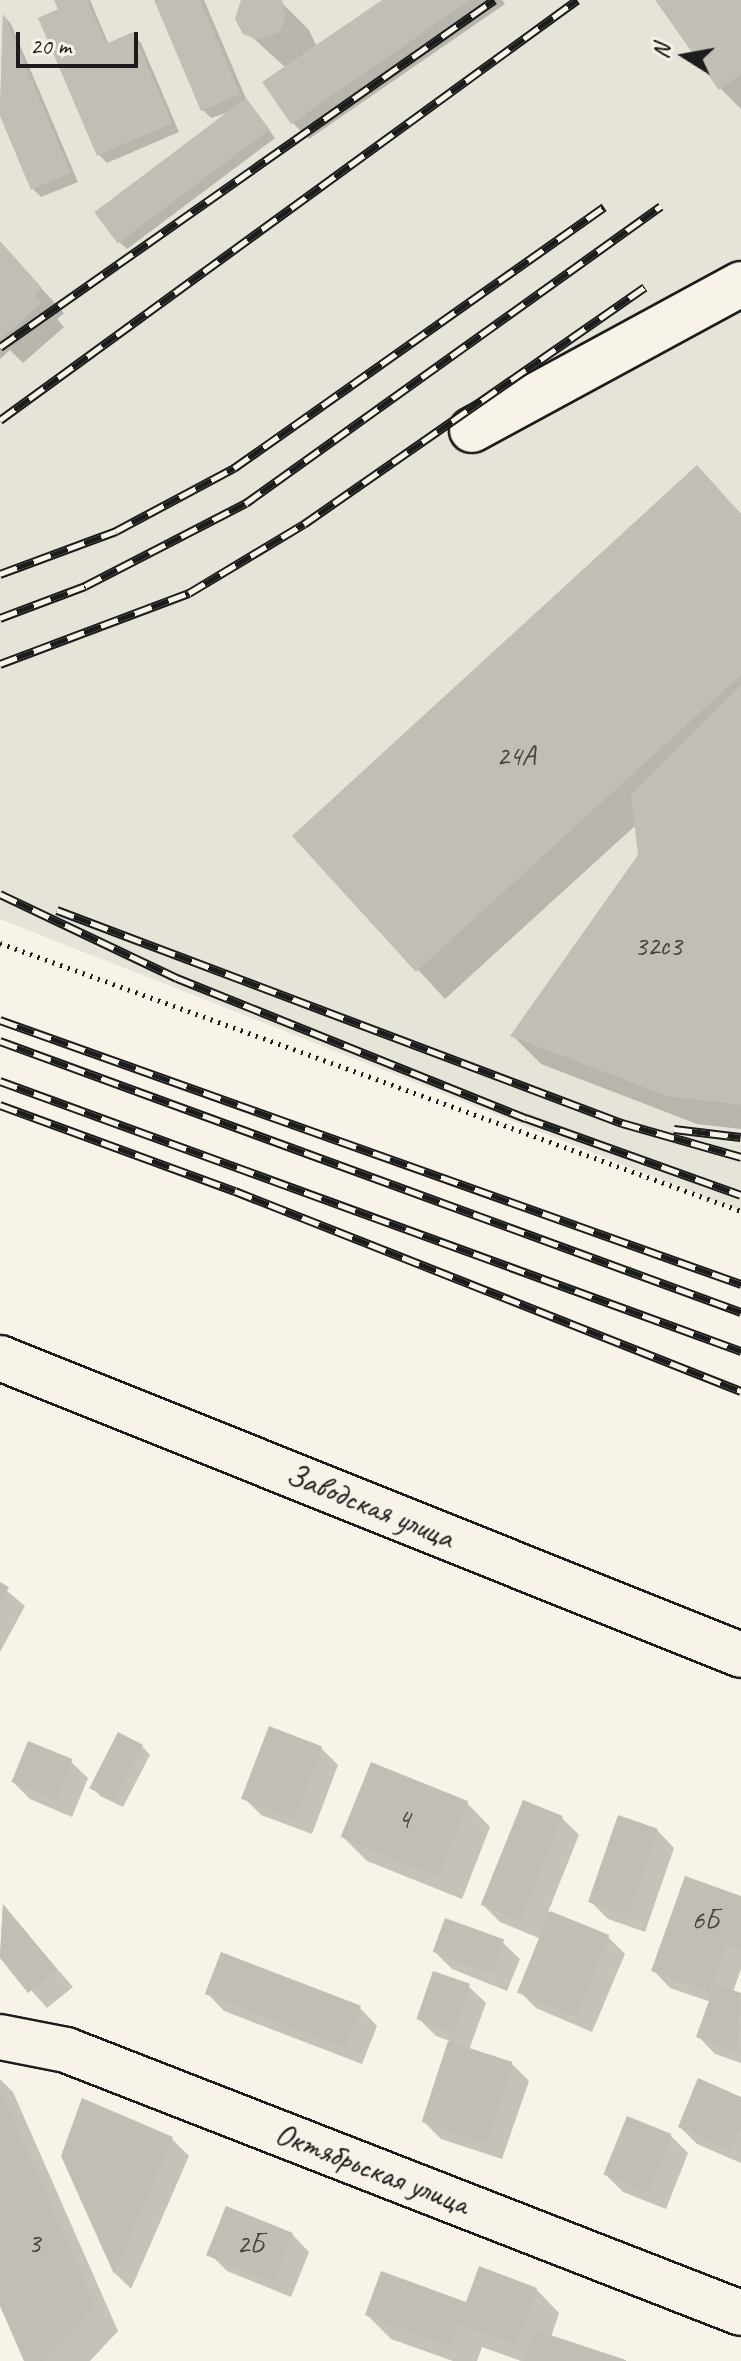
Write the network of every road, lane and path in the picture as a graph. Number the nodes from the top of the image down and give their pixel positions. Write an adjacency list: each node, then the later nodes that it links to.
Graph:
1 (741, 284): 2 (street)
2 (472, 430)
3 (0, 943): 4 (path)
4 (741, 1211)
5 (0, 1358): 6 (street, Заводская улица)
6 (741, 1655)
7 (0, 2037): 8 (street, Октябрьская улица)
8 (741, 2313)

